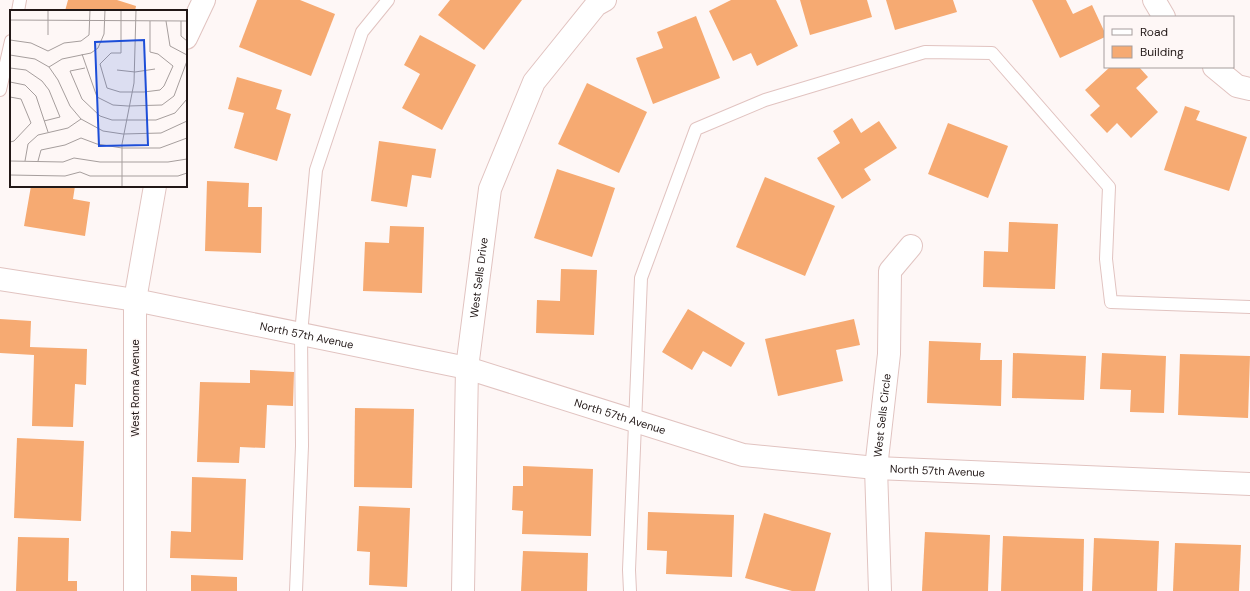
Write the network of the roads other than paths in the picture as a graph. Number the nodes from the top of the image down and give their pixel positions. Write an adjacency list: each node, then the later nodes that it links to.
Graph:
1 (20, 0): 6 (lane)
2 (204, 0): 8 (street)
3 (388, 0): 18 (lane)
4 (605, 0): 19 (street, West Sells Drive)
5 (1154, 0): 7 (street)
6 (18, 10)
7 (1163, 16)
8 (187, 36)
9 (10, 45): 12 (lane)
10 (1215, 68): 11 (street)
11 (1250, 89)
12 (0, 90)
13 (155, 187): 16 (street, West Roma Avenue)
14 (910, 246): 21 (street, West Sells Circle)
15 (0, 279): 16 (street, North 57th Avenue)
16 (135, 300): 18 (street, North 57th Avenue); 23 (street, West Roma Avenue)
17 (1250, 307): 20 (lane)
18 (302, 334): 19 (street, North 57th Avenue); 24 (lane)
19 (467, 368): 20 (street, North 57th Avenue); 25 (street, West Sells Drive)
20 (636, 421): 21 (street, North 57th Avenue); 26 (lane)
21 (876, 468): 22 (street, North 57th Avenue); 27 (street, West Sells Circle)
22 (1250, 484)
23 (135, 591)
24 (296, 591)
25 (463, 591)
26 (630, 591)
27 (880, 591)

